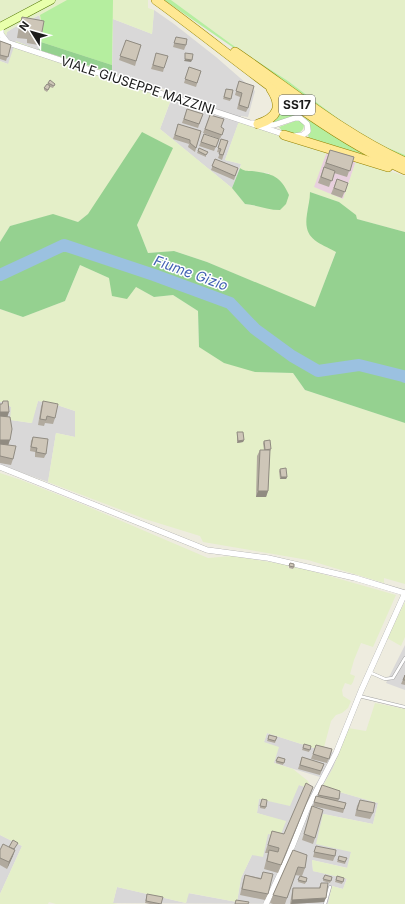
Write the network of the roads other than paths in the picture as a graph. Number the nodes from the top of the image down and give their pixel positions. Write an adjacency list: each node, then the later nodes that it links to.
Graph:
1 (51, 0): 3 (main road)
2 (156, 0): 4 (main road, SS17)
3 (1, 27): 6 (street)
4 (196, 29): 7 (main road, SS17); 10 (main road, SS17)
5 (0, 40): 6 (street, VIALE GIUSEPPE MAZZINI)
6 (7, 43): 8 (street, VIALE GIUSEPPE MAZZINI)
7 (268, 85): 8 (main road); 11 (main road, SS17)
8 (255, 123): 9 (street, VIALE GIUSEPPE MAZZINI); 9 (street, VIALE GIUSEPPE MAZZINI)
9 (284, 135): 11 (main road)
10 (405, 162)
11 (405, 171)
12 (0, 467): 13 (street)
13 (405, 593): 15 (street)
14 (405, 658): 15 (lane)
15 (369, 672): 16 (street)
16 (358, 696): 17 (lane); 19 (street)
17 (405, 707)
18 (330, 887): 20 (lane)
19 (266, 904)
20 (325, 904)

